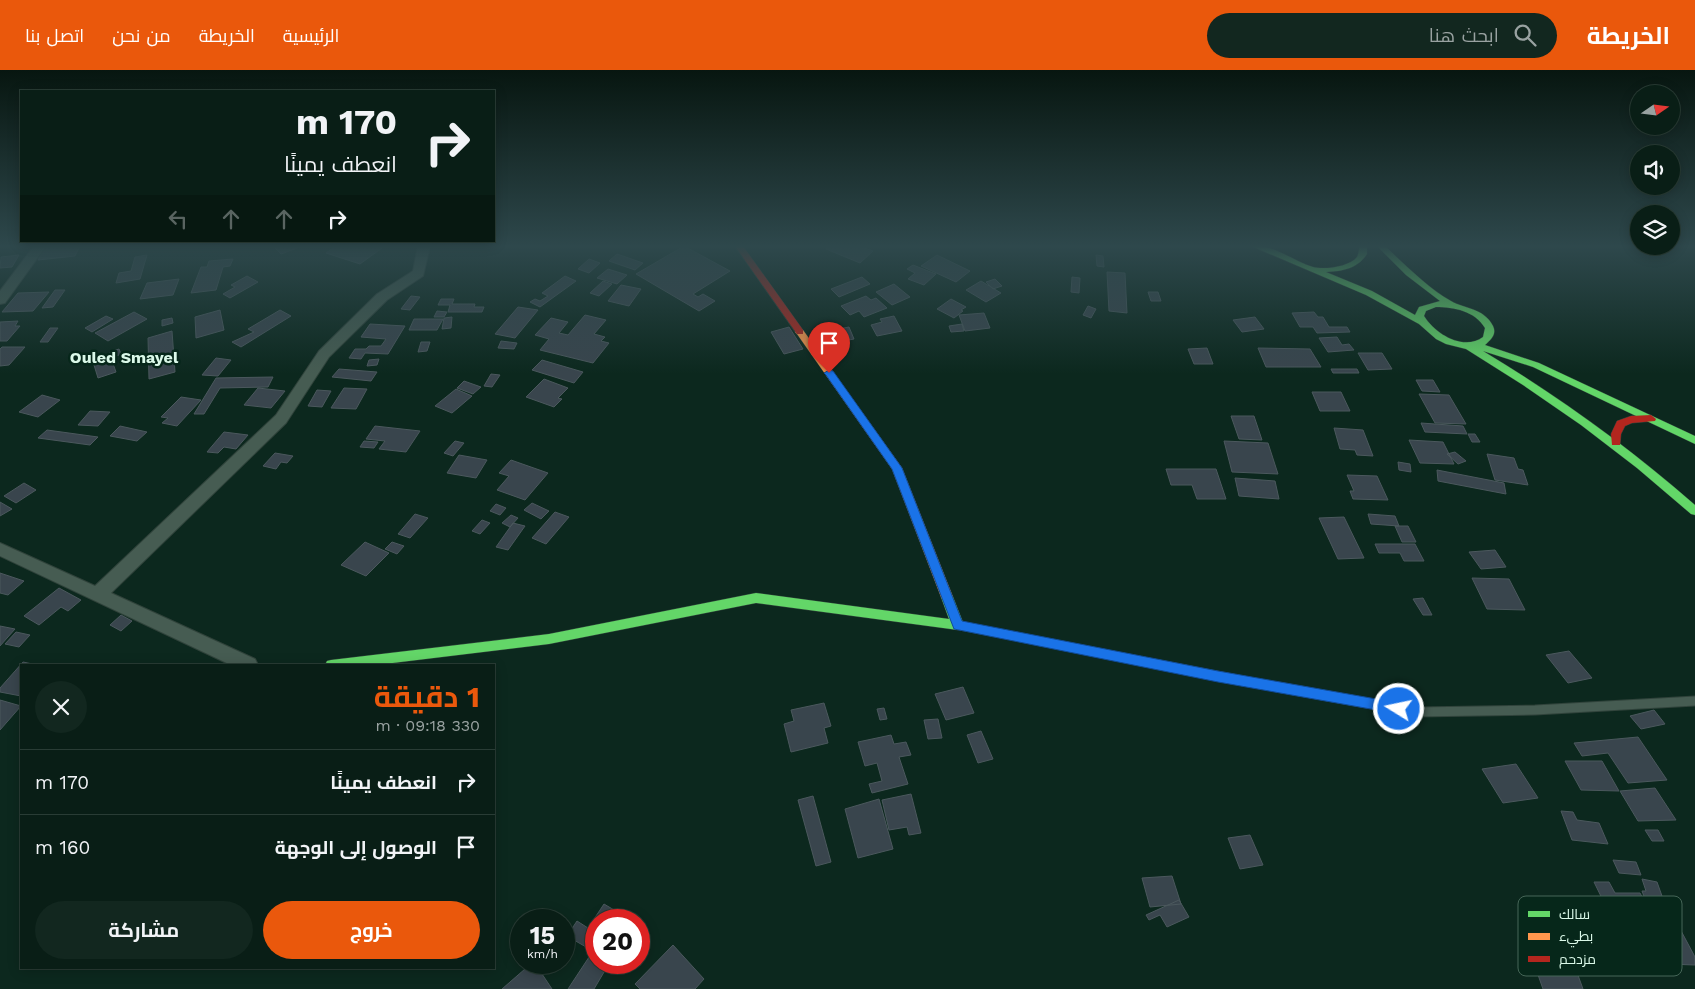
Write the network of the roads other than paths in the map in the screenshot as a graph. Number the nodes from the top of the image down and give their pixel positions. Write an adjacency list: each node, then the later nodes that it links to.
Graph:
1 (8, 289): 8 (street)
2 (395, 289): 21 (street)
3 (770, 289): 22 (main road)
4 (1360, 289): 7 (main road)
5 (1414, 289): 10 (main road)
6 (1429, 289): 9 (main road)
7 (1370, 293): 10 (main road); 10 (main road)
8 (0, 300)
9 (1450, 305): 10 (main road); 11 (main road)
10 (1419, 308): 13 (main road)
11 (1489, 328): 12 (main road); 13 (main road)
12 (1500, 337)
13 (1470, 345): 15 (main road); 18 (main road)
14 (1512, 346): 15 (main road)
15 (1536, 365): 16 (main road)
16 (1651, 419): 17 (main road); 18 (main road)
17 (1695, 440)
18 (1616, 442): 19 (main road)
19 (1695, 511)
20 (0, 549): 21 (street)
21 (98, 594): 23 (street)
22 (958, 625): 24 (main road); 25 (lane)
23 (248, 664)
24 (339, 664)
25 (1695, 701)

